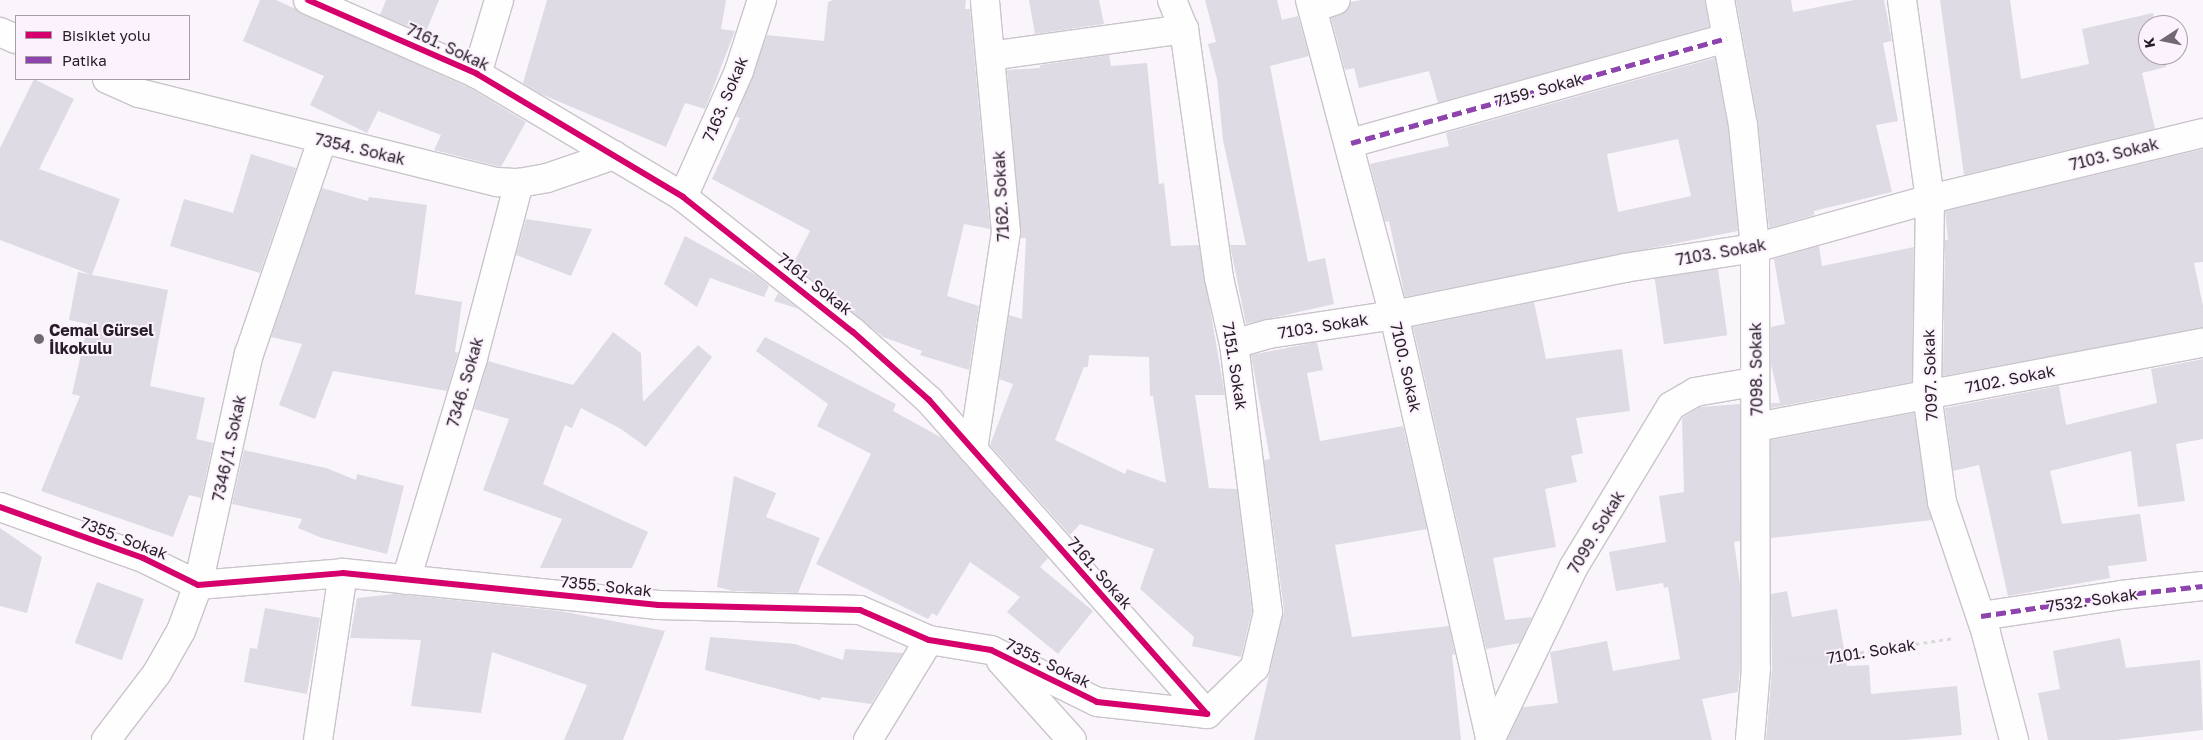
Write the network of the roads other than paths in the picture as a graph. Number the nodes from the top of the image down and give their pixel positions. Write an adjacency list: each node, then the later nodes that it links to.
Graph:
1 (308, 0): 14 (street, 7161. Sokak)
2 (499, 0): 14 (street)
3 (762, 0): 21 (street, 7163. Sokak)
4 (986, 0): 13 (street, 7162. Sokak)
5 (1172, 0): 9 (street, 7151. Sokak)
6 (1720, 0): 11 (street, 7098. Sokak)
7 (1902, 0): 22 (street, 7097. Sokak)
8 (1320, 3): 18 (street, 7100. Sokak)
9 (1184, 29): 13 (street); 26 (street, 7151. Sokak)
10 (0, 32): 12 (street)
11 (1727, 38): 18 (street, 7159. Sokak); 23 (street, 7098. Sokak)
12 (15, 40)
13 (990, 56): 30 (street, 7162. Sokak)
14 (477, 74): 19 (street, 7161. Sokak)
15 (110, 80): 17 (street, 7354. Sokak)
16 (2203, 133): 22 (street, 7103. Sokak)
17 (322, 140): 20 (street, 7354. Sokak); 34 (street, 7346/1. Sokak)
18 (1351, 143): 24 (street, 7100. Sokak)
19 (614, 155): 20 (street, 7354. Sokak); 21 (street, 7161. Sokak)
20 (519, 184): 33 (street, 7346. Sokak)
21 (683, 196): 30 (street, 7161. Sokak)
22 (1930, 198): 23 (street, 7103. Sokak); 28 (street, 7097. Sokak)
23 (1755, 248): 24 (street, 7103. Sokak); 27 (street, 7098. Sokak)
24 (1394, 316): 26 (street, 7103. Sokak); 40 (street, 7100. Sokak)
25 (2203, 343): 28 (street, 7102. Sokak)
26 (1234, 344): 39 (street, 7151. Sokak)
27 (1754, 382): 29 (street, 7098. Sokak); 40 (street, 7099. Sokak)
28 (1928, 394): 29 (street, 7102. Sokak); 36 (street, 7097. Sokak)
29 (1757, 427): 45 (street, 7098. Sokak)
30 (973, 450): 39 (street, 7161. Sokak)
31 (0, 506): 34 (street, 7355. Sokak)
32 (343, 573): 33 (street, 7355. Sokak); 34 (street, 7355. Sokak); 42 (street)
33 (406, 580): 37 (street, 7355. Sokak)
34 (198, 585): 41 (street, 7346/1. Sokak)
35 (2203, 586): 36 (street, 7532. Sokak)
36 (1983, 625): 46 (street, 7097. Sokak)
37 (929, 640): 38 (street, 7355. Sokak); 43 (street)
38 (991, 650): 39 (street, 7355. Sokak); 44 (street)
39 (1207, 714)
40 (1490, 739)
41 (106, 740)
42 (318, 740)
43 (868, 740)
44 (1072, 740)
45 (1750, 740)
46 (2014, 740)

